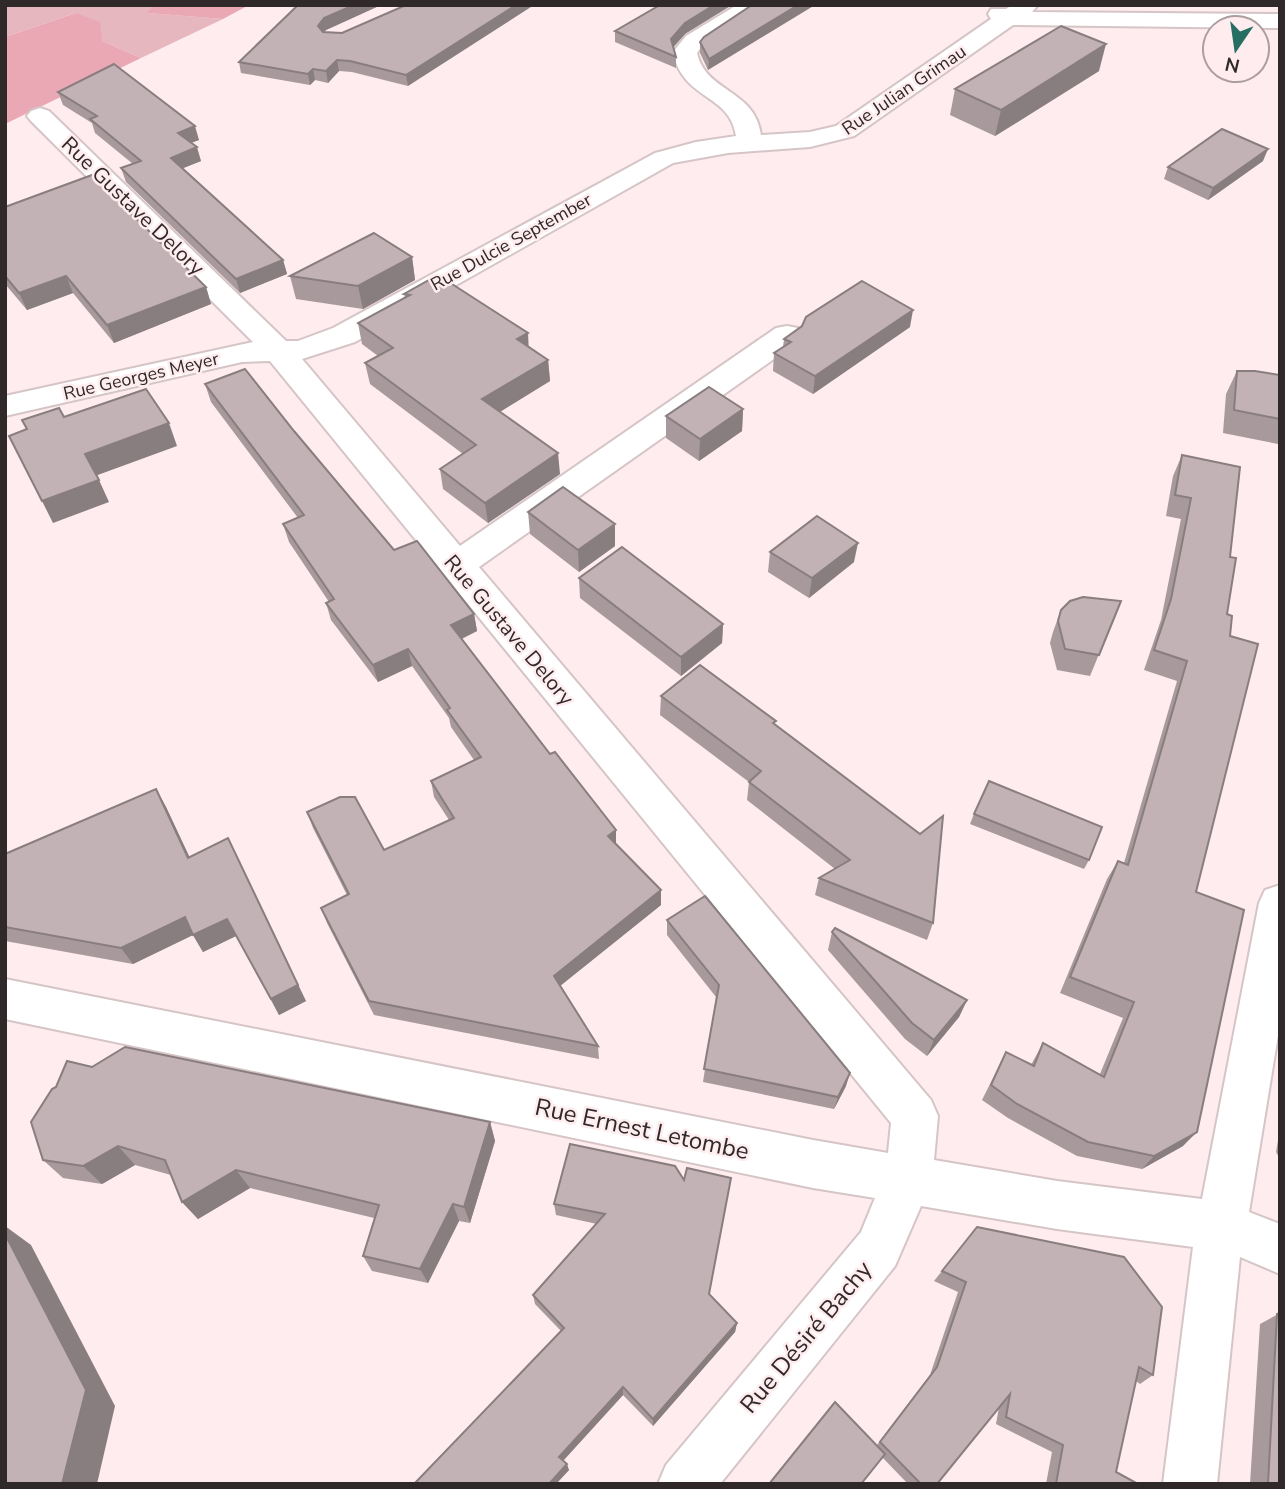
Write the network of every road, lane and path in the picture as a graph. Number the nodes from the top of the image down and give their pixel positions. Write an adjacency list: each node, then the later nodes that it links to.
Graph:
1 (981, 5): 3 (street)
2 (744, 7): 6 (street)
3 (1017, 11): 4 (street); 6 (street, Rue Julian Grimau)
4 (1280, 22)
5 (40, 116): 8 (street, Rue Gustave Delory)
6 (750, 143): 8 (street, Rue Dulcie September)
7 (787, 335): 10 (street)
8 (277, 349): 9 (street, Rue Georges Meyer); 10 (street, Rue Gustave Delory)
9 (5, 406)
10 (456, 566): 13 (street, Rue Gustave Delory)
11 (1280, 903): 14 (street)
12 (5, 999): 13 (street, Rue Ernest Letombe)
13 (909, 1178): 14 (street, Rue Ernest Letombe); 16 (street, Rue Désiré Bachy)
14 (1223, 1226): 15 (street, Rue Ernest Letombe); 17 (street)
15 (1280, 1248)
16 (685, 1484)
17 (1190, 1484)

